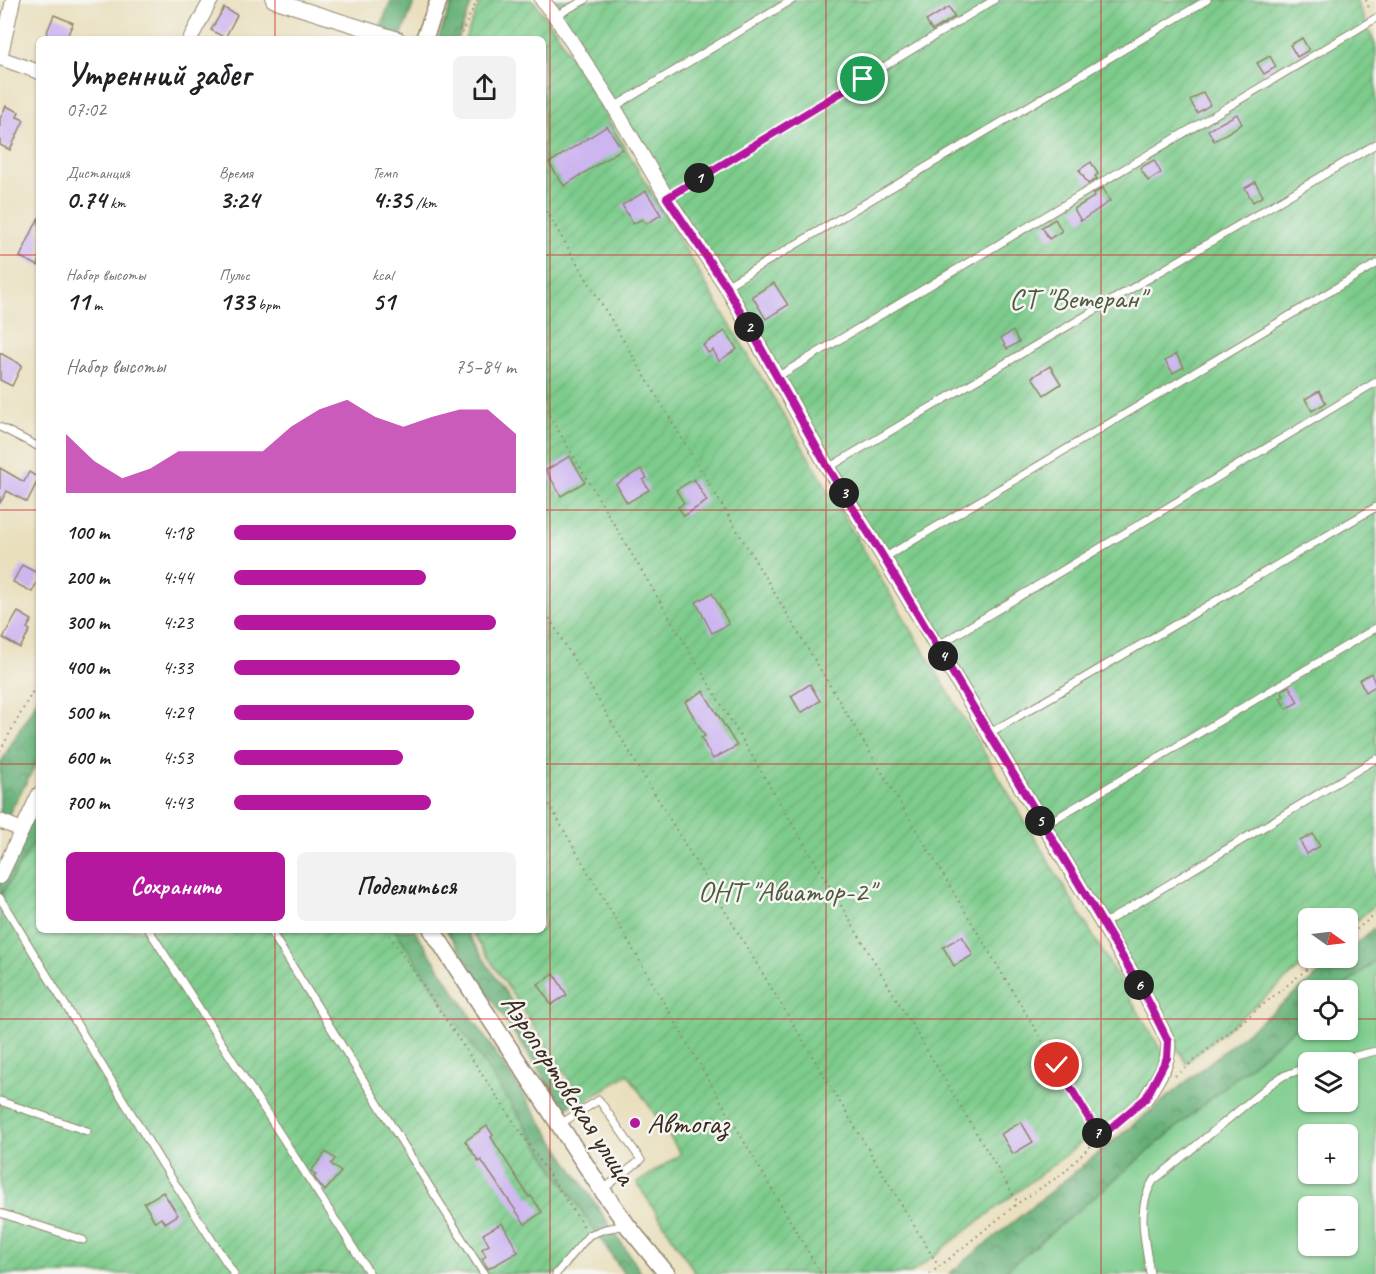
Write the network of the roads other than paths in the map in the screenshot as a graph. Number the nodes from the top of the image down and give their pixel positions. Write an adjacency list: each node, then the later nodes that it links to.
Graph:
1 (13, 0): 15 (street)
2 (211, 0): 12 (street)
3 (273, 0): 13 (street)
4 (439, 0): 14 (street)
5 (542, 0): 10 (street)
6 (585, 0): 10 (lane)
7 (792, 0): 17 (lane)
8 (994, 0): 19 (lane)
9 (1207, 0): 21 (lane)
10 (555, 16): 17 (street)
11 (1376, 18): 22 (lane)
12 (192, 36)
13 (388, 36)
14 (425, 36)
15 (0, 58): 16 (street)
16 (36, 71)
17 (614, 107): 19 (street)
18 (1376, 144): 26 (lane)
19 (667, 198): 21 (street)
20 (1376, 264): 28 (lane)
21 (726, 286): 22 (street)
22 (777, 377): 26 (street)
23 (1376, 382): 30 (lane)
24 (0, 427): 25 (lane)
25 (36, 445)
26 (828, 468): 28 (street)
27 (1376, 507): 31 (lane)
28 (884, 558): 30 (street)
29 (1376, 628): 35 (lane)
30 (937, 646): 31 (street)
31 (988, 734): 35 (street)
32 (1376, 759): 39 (lane)
33 (36, 800): 36 (street)
34 (0, 821): 36 (street)
35 (1043, 826): 39 (street)
36 (22, 830): 37 (street)
37 (0, 877)
38 (0, 898): 54 (lane)
39 (1103, 924): 46 (street)
40 (151, 933): 55 (lane)
41 (272, 933): 56 (lane)
42 (434, 933): 48 (street, Аэропортовская улица)
43 (1376, 1052): 44 (lane)
44 (1358, 1056)
45 (1298, 1071): 59 (lane)
46 (1146, 1098)
47 (0, 1101): 49 (lane)
48 (559, 1124): 50 (street, Аэропортовская улица); 50 (lane)
49 (87, 1131)
50 (602, 1190): 52 (street, Аэропортовская улица)
51 (0, 1213): 53 (lane)
52 (627, 1225): 57 (lane); 58 (street, Аэропортовская улица)
53 (83, 1240)
54 (234, 1274)
55 (370, 1274)
56 (484, 1274)
57 (556, 1274)
58 (667, 1274)
59 (1150, 1274)

